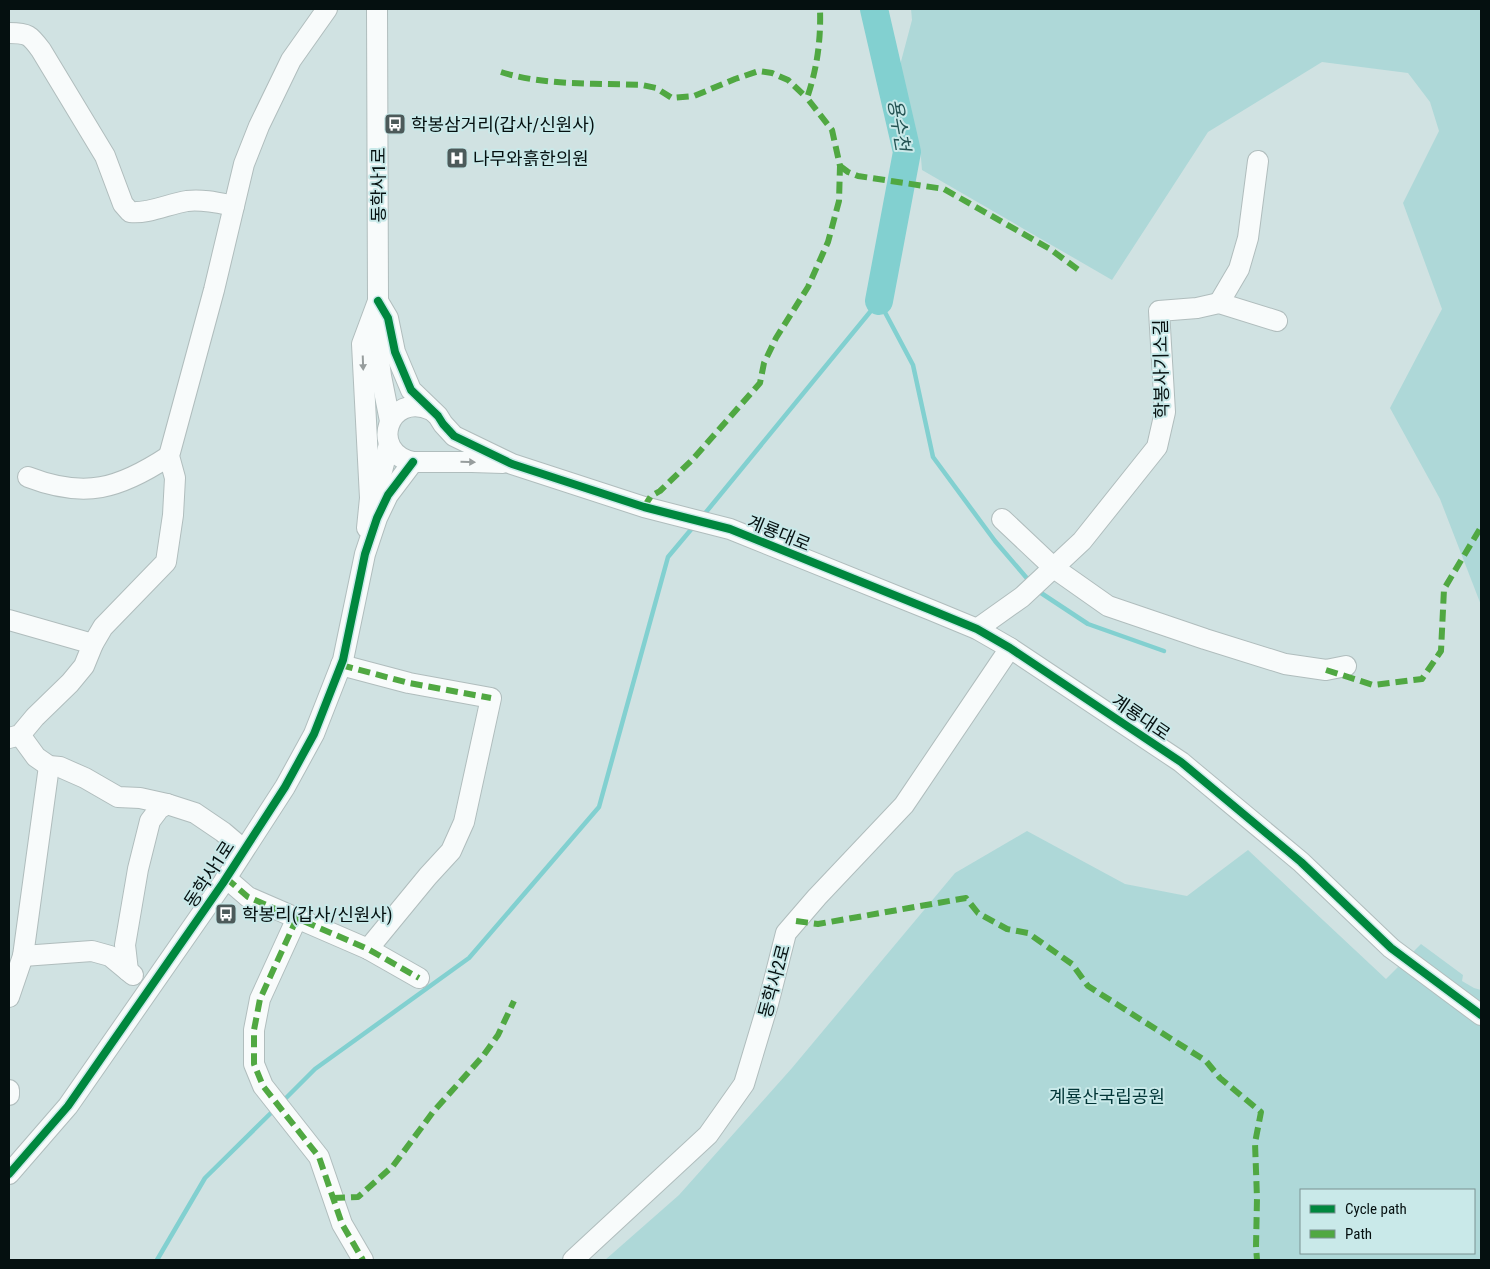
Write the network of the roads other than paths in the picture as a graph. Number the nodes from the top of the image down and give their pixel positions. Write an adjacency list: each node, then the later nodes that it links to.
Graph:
1 (327, 9): 5 (street)
2 (377, 9): 7 (street, 동학사1로)
3 (9, 33): 5 (street)
4 (1258, 160): 6 (street)
5 (234, 206): 12 (street)
6 (1219, 303): 8 (street, 학봉사기소길); 19 (street, 학봉사기소길)
7 (376, 308): 9 (street); 10 (street); 16 (street, one-way to 16)
8 (1277, 321)
9 (437, 417): 10 (street); 13 (street); 14 (street)
10 (390, 420): 11 (street)
11 (389, 444): 13 (street); 16 (street)
12 (169, 456): 15 (street); 22 (street)
13 (418, 462): 14 (street, one-way to 14); 18 (street)
14 (512, 464): 21 (street, 계룡대로)
15 (28, 477)
16 (370, 498): 18 (street)
17 (1002, 519): 19 (street)
18 (365, 554): 24 (street, 동학사1로)
19 (1048, 574): 21 (street); 25 (street)
20 (9, 620): 22 (street)
21 (977, 629): 23 (street, 계룡대로)
22 (92, 644): 26 (street)
23 (1010, 648): 38 (street, 계룡대로); 43 (street, 동학사2로)
24 (341, 664): 29 (street, 동학사1로); 32 (street)
25 (1346, 666)
26 (14, 736): 27 (street)
27 (49, 766): 28 (street); 33 (street)
28 (167, 804): 29 (street); 34 (street)
29 (243, 850): 30 (street, 동학사1로)
30 (226, 878): 31 (street); 36 (street, 동학사1로)
31 (297, 918): 32 (street); 42 (street)
32 (368, 948): 35 (street)
33 (23, 956): 34 (street); 37 (street)
34 (128, 971): 36 (street)
35 (419, 978)
36 (149, 988): 41 (street, 동학사1로)
37 (9, 997)
38 (1481, 1015)
39 (9, 1090): 40 (street)
40 (9, 1095)
41 (9, 1174)
42 (363, 1260)
43 (573, 1260)

